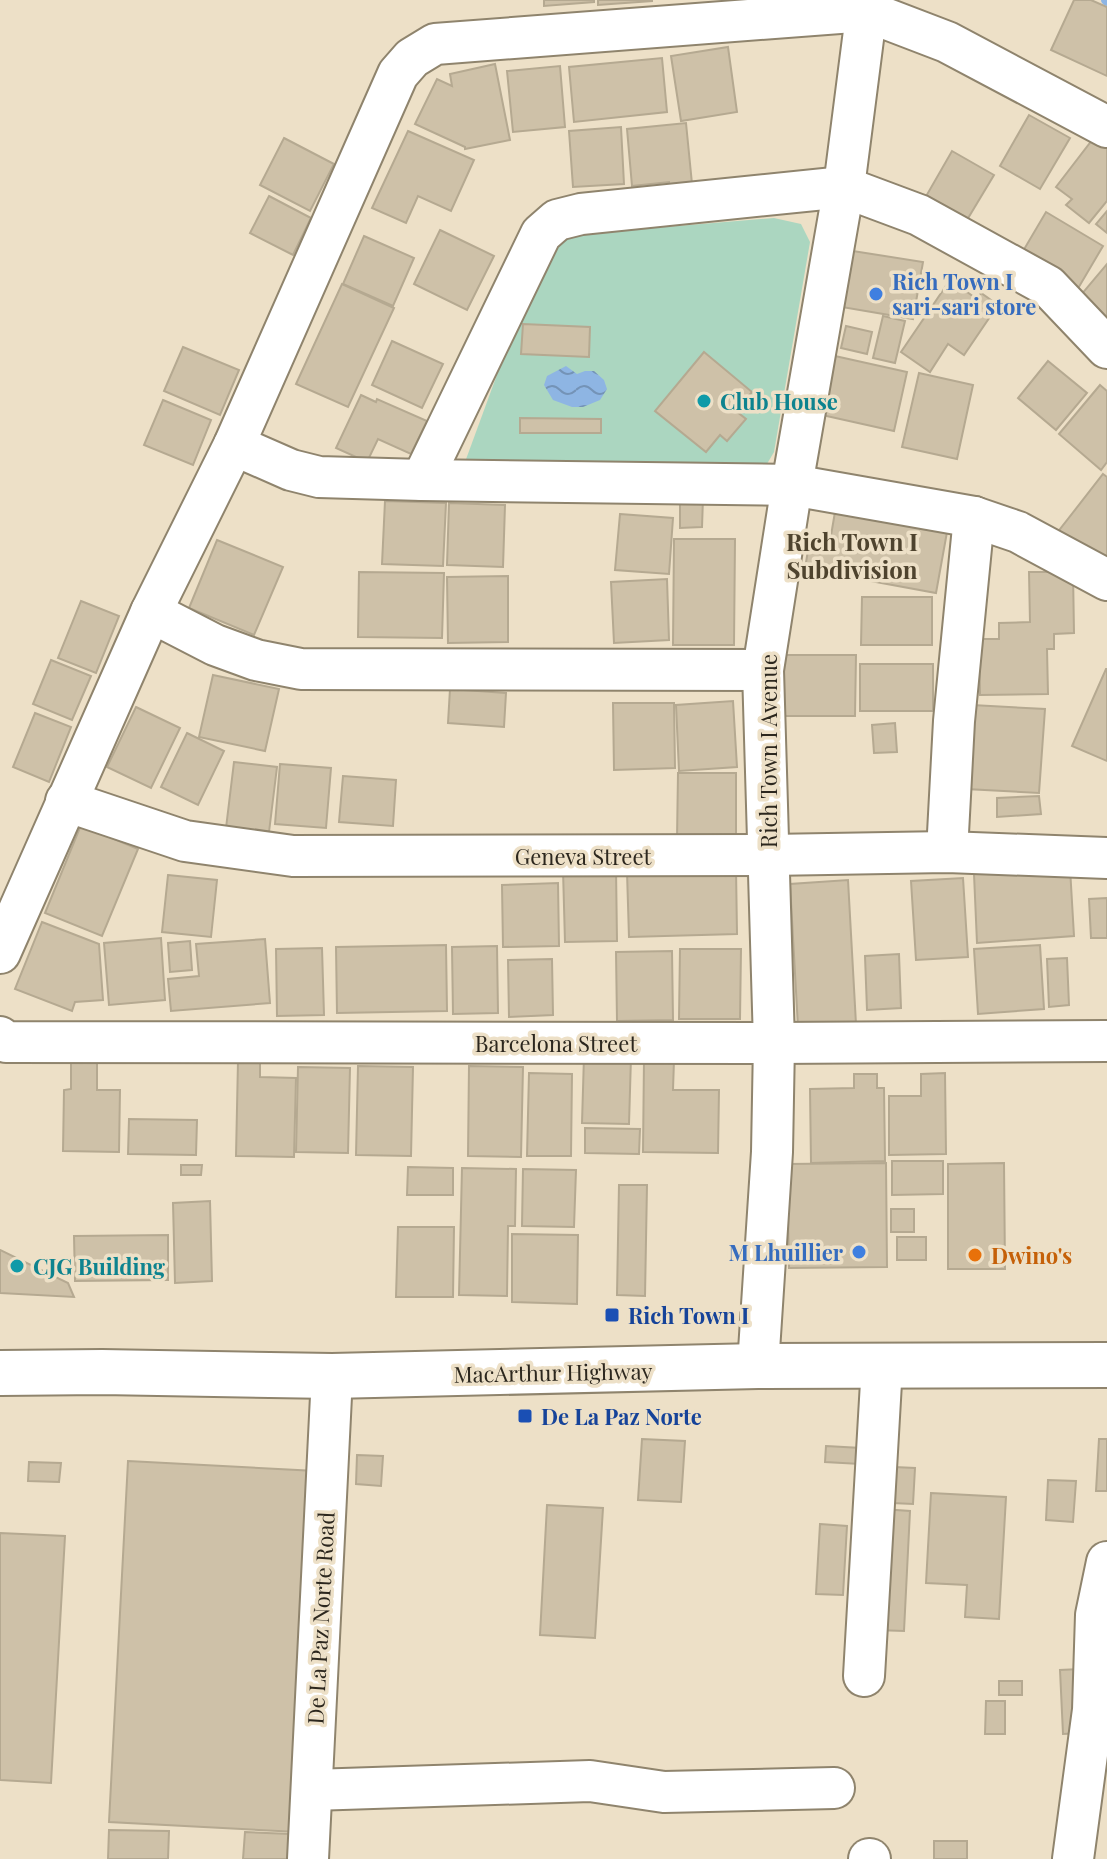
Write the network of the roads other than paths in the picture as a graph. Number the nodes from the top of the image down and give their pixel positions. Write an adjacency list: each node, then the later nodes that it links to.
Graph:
1 (867, 6): 2 (street); 3 (street, Rich Town I Avenue); 5 (street)
2 (1107, 127)
3 (844, 187): 4 (street); 6 (street); 7 (street, Rich Town I Avenue)
4 (1107, 348)
5 (234, 445): 6 (street); 10 (street)
6 (422, 480): 7 (street)
7 (792, 485): 8 (street); 11 (street, Rich Town I Avenue)
8 (974, 517): 9 (street); 13 (street)
9 (1107, 580)
10 (151, 612): 11 (street); 12 (street)
11 (763, 670): 14 (street, Rich Town I Avenue)
12 (66, 801): 14 (street, Geneva Street); 16 (street)
13 (947, 852): 14 (street, Geneva Street); 15 (street, Geneva Street)
14 (769, 855): 19 (street, Rich Town I Avenue)
15 (1107, 858)
16 (0, 953)
17 (3, 1040): 19 (street, Barcelona Street)
18 (1107, 1041): 19 (street, Barcelona Street)
19 (774, 1043): 22 (street, Rich Town I Avenue)
20 (882, 1365): 21 (highway, MacArthur Highway); 22 (highway, MacArthur Highway); 26 (street)
21 (1107, 1365)
22 (758, 1366): 24 (highway, MacArthur Highway)
23 (0, 1373): 24 (highway, MacArthur Highway)
24 (332, 1376): 28 (street, De La Paz Norte Road)
25 (1107, 1562): 30 (street)
26 (864, 1676)
27 (834, 1788): 28 (street)
28 (312, 1790): 29 (street, De La Paz Norte Road)
29 (308, 1859)
30 (1073, 1859)

